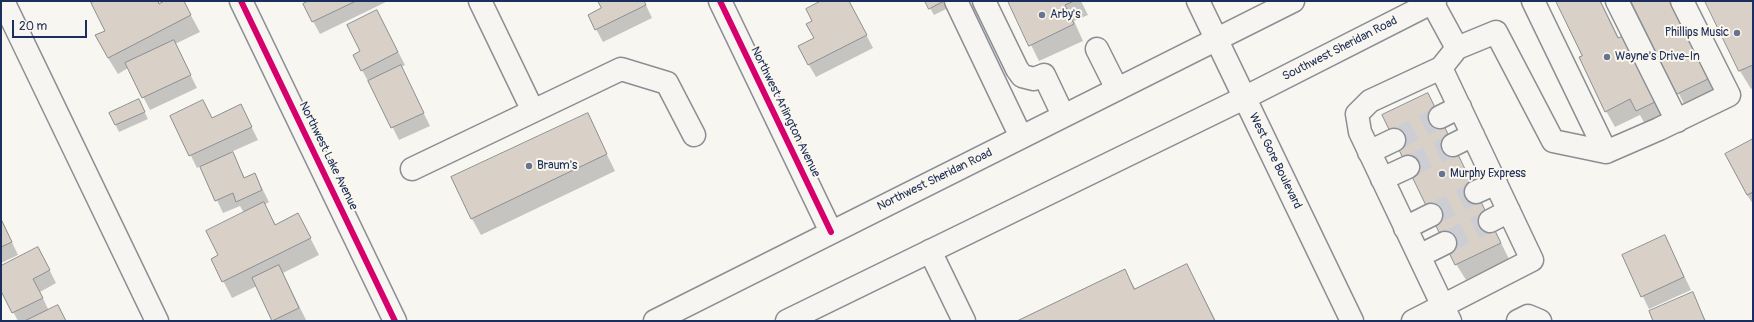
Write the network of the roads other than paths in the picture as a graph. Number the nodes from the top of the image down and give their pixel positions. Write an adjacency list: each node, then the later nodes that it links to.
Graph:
1 (3, 1): 41 (main road)
2 (241, 1): 42 (main road, Northwest Lake Avenue)
3 (480, 1): 20 (main road)
4 (720, 1): 36 (main road, Northwest Arlington Avenue)
5 (956, 1): 26 (main road)
6 (984, 1): 21 (main road)
7 (1198, 1): 13 (main road, West Gore Boulevard)
8 (1533, 1): 30 (main road)
9 (1617, 1): 23 (main road)
10 (1682, 1): 23 (main road)
11 (1291, 2): 13 (main road)
12 (1433, 2): 14 (main road); 18 (main road, Southwest Sheridan Road)
13 (1216, 40): 17 (main road, Northwest Sheridan Road); 18 (main road, West Gore Boulevard)
14 (1457, 48): 16 (main road); 30 (main road)
15 (1097, 49): 17 (main road)
16 (1441, 68): 19 (main road); 29 (main road)
17 (1117, 89): 21 (main road, Northwest Sheridan Road)
18 (1244, 98): 38 (main road); 46 (main road, West Gore Boulevard)
19 (1460, 107): 22 (main road); 25 (main road)
20 (533, 112): 24 (main road); 32 (main road)
21 (1062, 115): 26 (main road, Northwest Sheridan Road)
22 (1440, 117)
23 (1677, 121): 30 (main road)
24 (694, 135)
25 (1473, 135): 28 (main road); 40 (main road)
26 (1021, 137): 36 (main road, Northwest Sheridan Road)
27 (1394, 140): 29 (main road)
28 (1453, 145)
29 (1369, 152): 33 (main road)
30 (1606, 152)
31 (1408, 167): 33 (main road)
32 (412, 169)
33 (1382, 179): 35 (main road)
34 (1431, 215): 35 (main road)
35 (1405, 228): 39 (main road)
36 (830, 232): 43 (main road, Northwest Sheridan Road)
37 (1445, 243): 39 (main road)
38 (930, 251): 44 (main road); 45 (main road)
39 (1418, 256): 40 (main road)
40 (1446, 313): 47 (main road)
41 (157, 321)
42 (395, 321)
43 (655, 321)
44 (787, 321)
45 (964, 321)
46 (1352, 321)
47 (1413, 321)
48 (1518, 321): 49 (main road)
49 (1540, 321)

